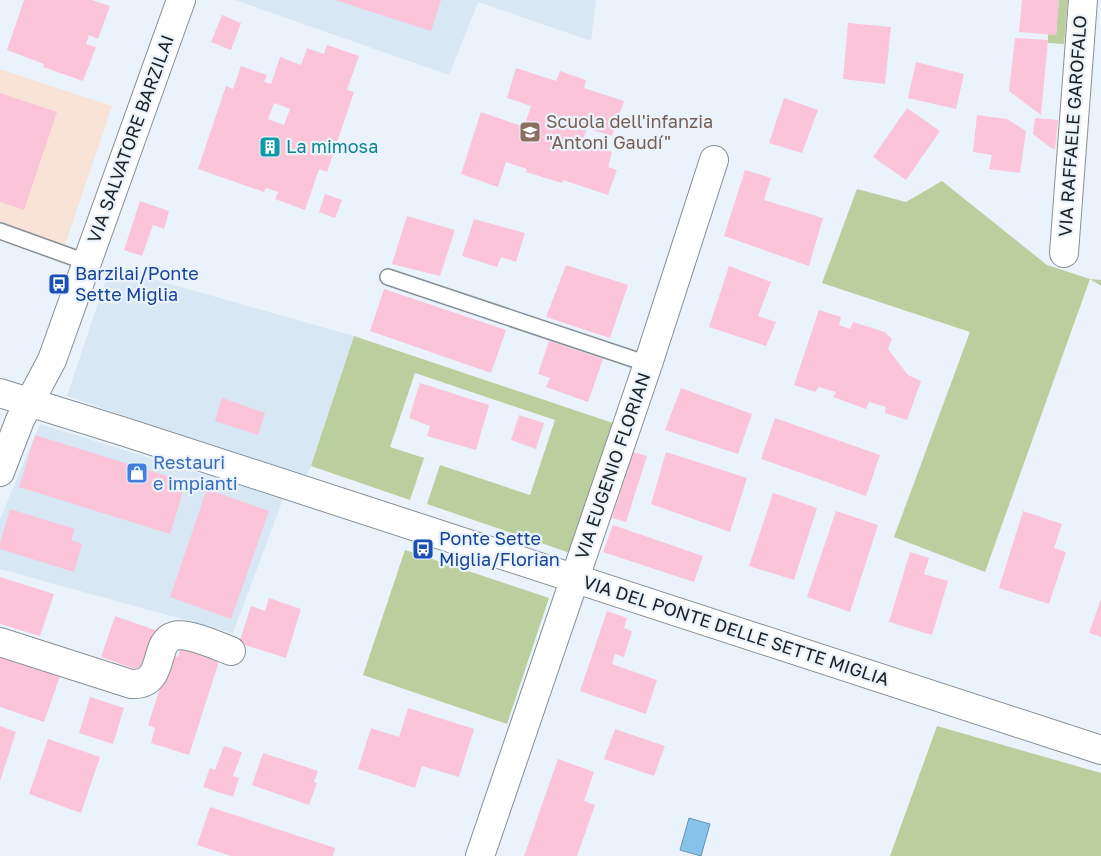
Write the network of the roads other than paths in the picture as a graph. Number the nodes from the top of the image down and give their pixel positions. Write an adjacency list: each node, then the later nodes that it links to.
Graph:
1 (181, 0): 6 (street, VIA SALVATORE BARZILAI)
2 (1083, 0): 5 (street, VIA RAFFAELE GAROFALO)
3 (714, 160): 8 (street, VIA EUGENIO FLORIAN)
4 (0, 231): 6 (lane)
5 (1064, 253)
6 (86, 262): 10 (street, VIA SALVATORE BARZILAI)
7 (388, 277): 8 (lane)
8 (648, 364): 12 (street, VIA EUGENIO FLORIAN)
9 (0, 394): 10 (street, VIA DEL PONTE DELLE SETTE MIGLIA)
10 (28, 402): 11 (street, VIA SALVATORE BARZILAI); 12 (street, VIA DEL PONTE DELLE SETTE MIGLIA)
11 (0, 472)
12 (575, 579): 15 (street, VIA DEL PONTE DELLE SETTE MIGLIA); 16 (street, VIA EUGENIO FLORIAN)
13 (0, 642): 14 (street)
14 (231, 651)
15 (1101, 750)
16 (480, 856)

